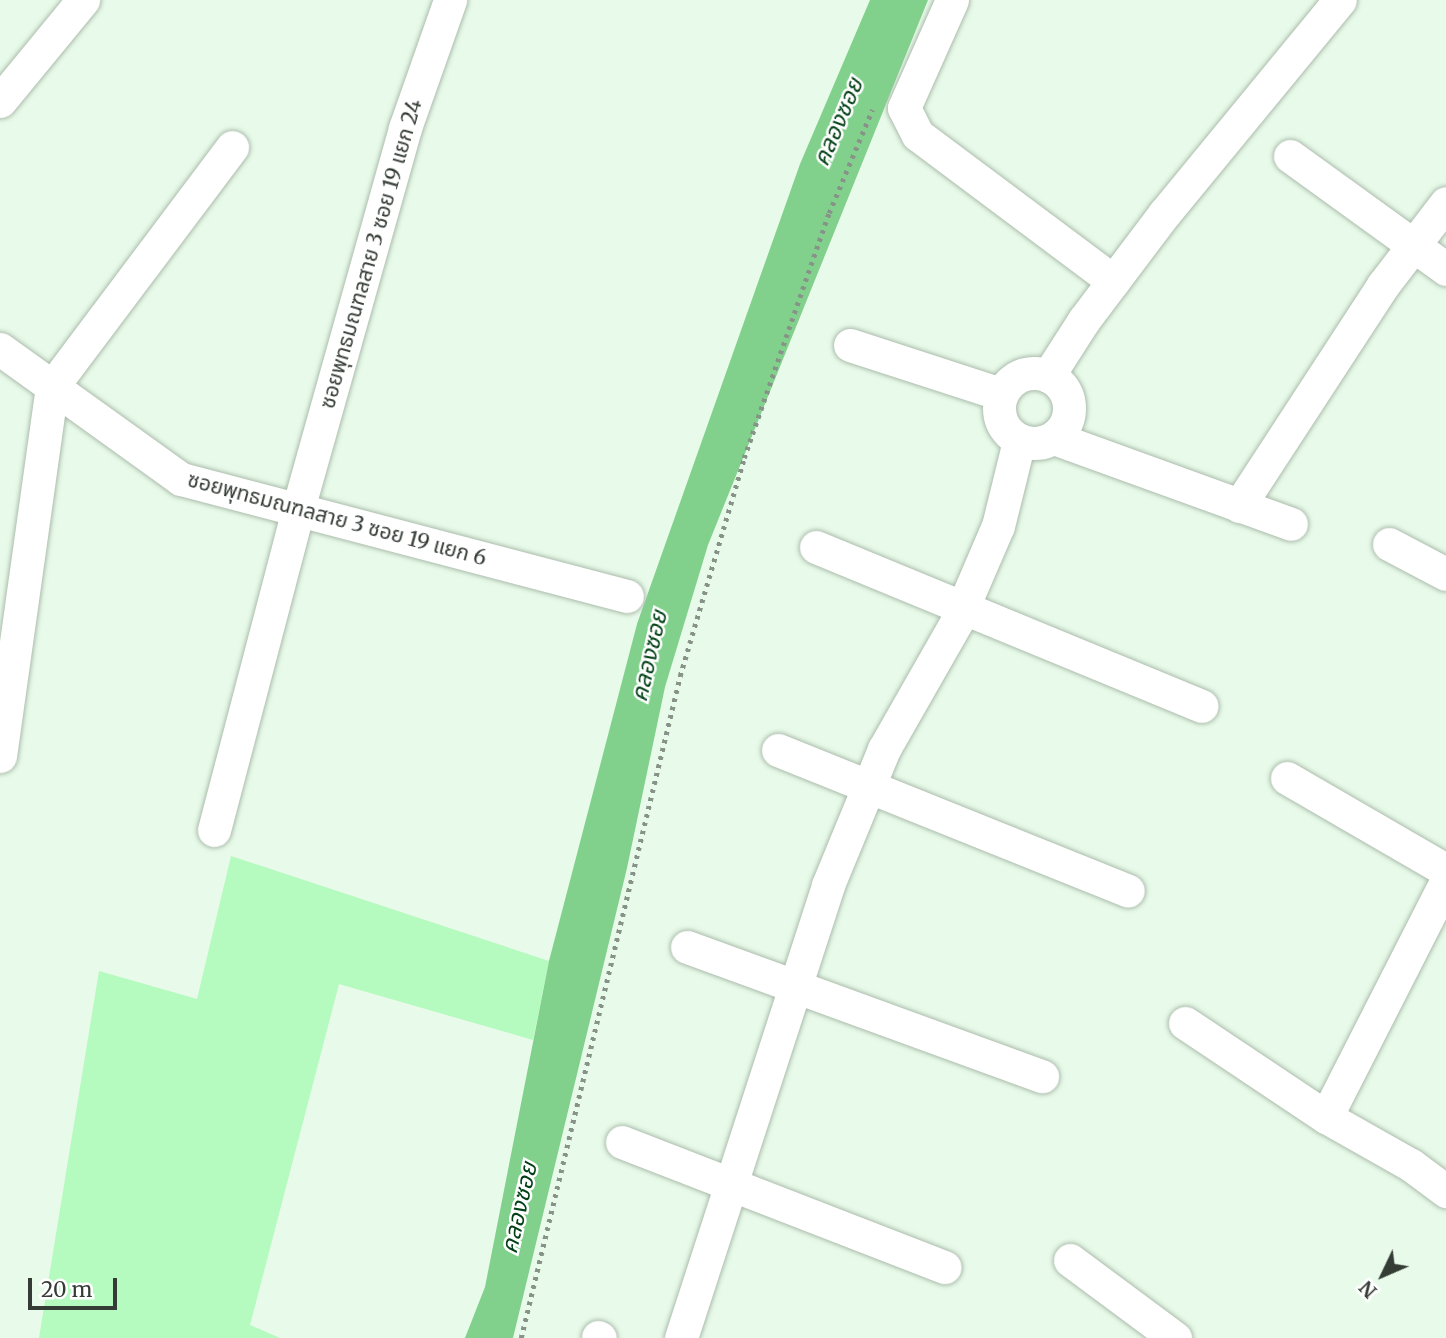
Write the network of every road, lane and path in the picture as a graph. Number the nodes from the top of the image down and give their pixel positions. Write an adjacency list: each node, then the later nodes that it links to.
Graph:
1 (83, 0): 6 (street)
2 (450, 0): 21 (street, ซอยพุทธมณฑลสาย 3 ซอย 19 แยก 24)
3 (952, 0): 12 (street)
4 (1340, 0): 12 (street)
5 (876, 100): 48 (path)
6 (0, 102)
7 (232, 147): 16 (street)
8 (1290, 156): 10 (street)
9 (1446, 203): 10 (street)
10 (1413, 246): 11 (street); 20 (street)
11 (1446, 270)
12 (1113, 281): 15 (street)
13 (850, 345): 17 (street)
14 (0, 349): 16 (street, ซอยพุทธมณฑลสาย 3 ซอย 19 แยก 6)
15 (1048, 376): 17 (street); 18 (street)
16 (52, 387): 21 (street, ซอยพุทธมณฑลสาย 3 ซอย 19 แยก 6); 25 (street)
17 (1001, 394): 19 (street)
18 (1055, 438): 19 (street); 20 (street)
19 (1019, 441): 28 (street)
20 (1239, 506): 22 (street)
21 (298, 509): 27 (street, ซอยพุทธมณฑลสาย 3 ซอย 19 แยก 6); 34 (street, ซอยพุทธมณฑลสาย 3 ซอย 19 แยก 24)
22 (1291, 524)
23 (1389, 544): 26 (street)
24 (816, 547): 28 (street)
25 (15, 555): 31 (street)
26 (1446, 574)
27 (627, 596)
28 (963, 607): 29 (street); 33 (street)
29 (1201, 706)
30 (778, 750): 33 (street)
31 (0, 757)
32 (1287, 778): 35 (street)
33 (869, 786): 37 (street); 39 (street)
34 (214, 830)
35 (1446, 870)
36 (1446, 881): 42 (street)
37 (1128, 891)
38 (687, 947): 39 (street)
39 (795, 987): 41 (street); 44 (street)
40 (1185, 1023): 42 (street)
41 (1042, 1076)
42 (1326, 1118): 45 (street)
43 (622, 1142): 44 (street)
44 (731, 1184): 47 (street); 49 (street)
45 (1446, 1191)
46 (1070, 1260): 50 (street)
47 (945, 1267)
48 (521, 1338)
49 (681, 1338)
50 (1175, 1338)

